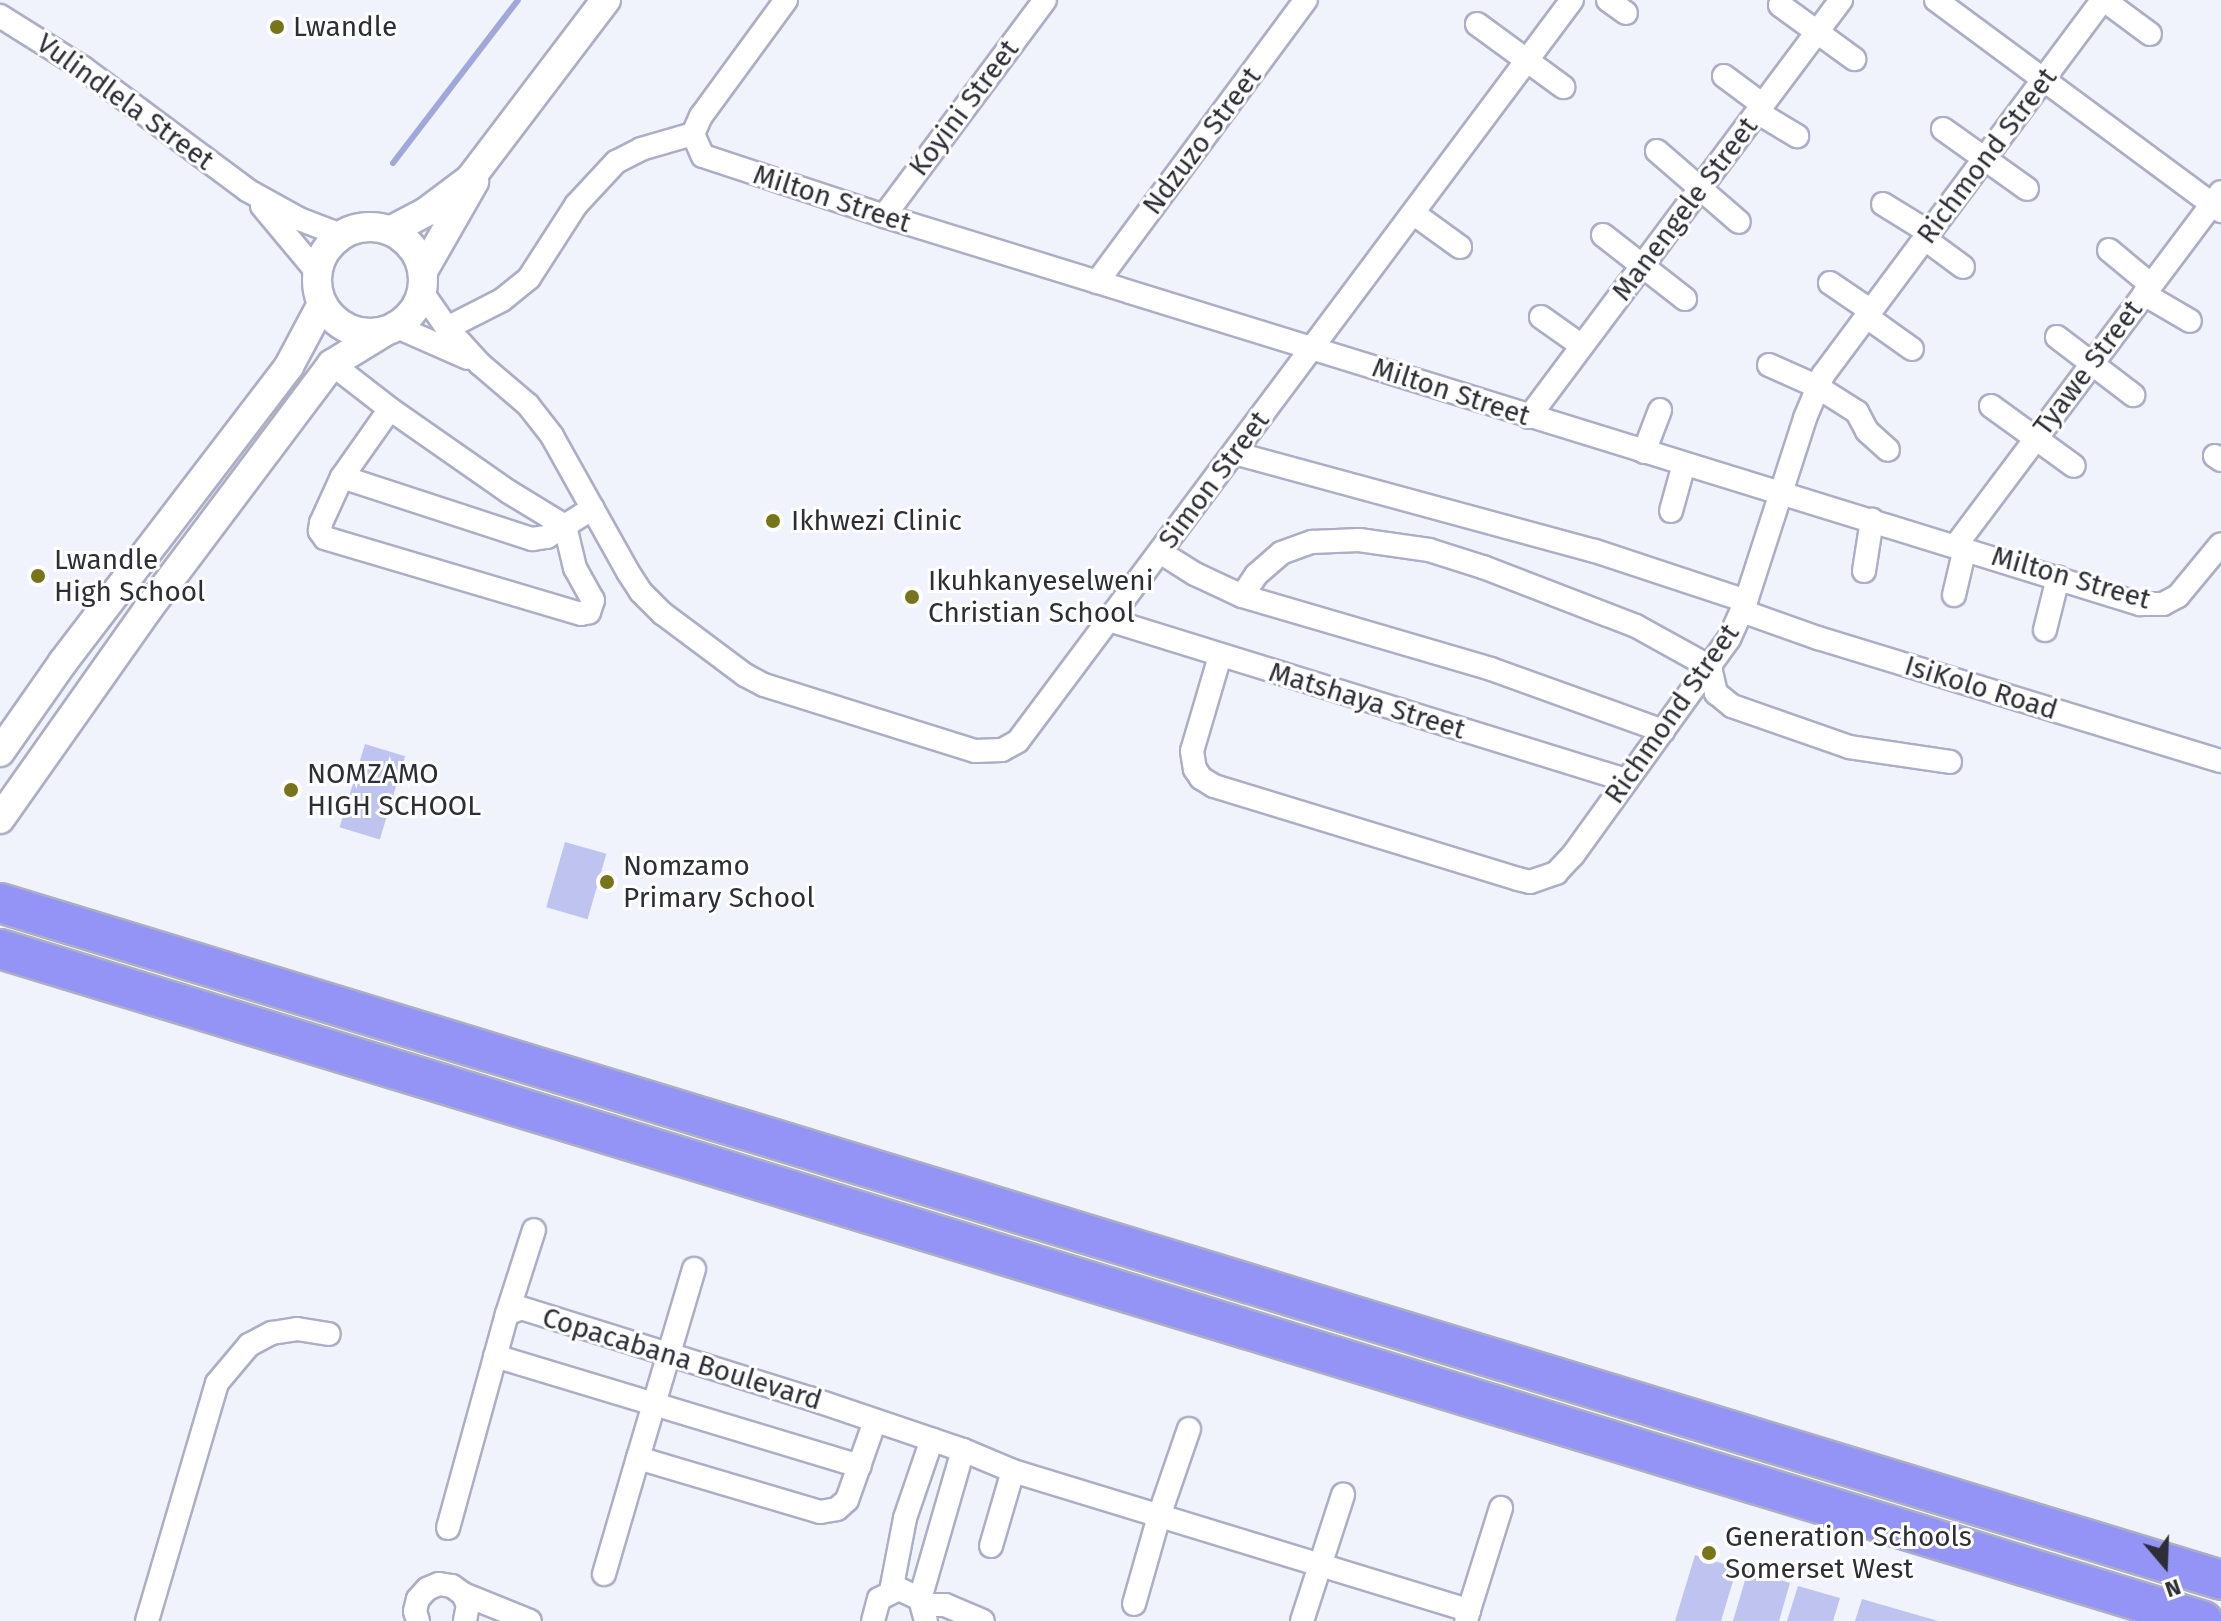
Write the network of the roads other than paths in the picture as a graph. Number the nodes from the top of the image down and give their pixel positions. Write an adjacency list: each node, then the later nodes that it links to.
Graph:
1 (606, 0): 27 (street)
2 (786, 0): 23 (street)
3 (1045, 0): 34 (street, Koyini Street)
4 (1306, 0): 46 (street, Ndzuzo Street)
5 (1572, 0): 17 (street, Simon Street)
6 (1608, 0): 11 (street)
7 (1841, 0): 14 (street, Manengele Street)
8 (1936, 0): 19 (street)
9 (2104, 0): 15 (street); 19 (street, Richmond Street)
10 (1780, 5): 14 (street)
11 (1626, 13)
12 (0, 16): 29 (street, Vulindlela Street)
13 (1477, 24): 17 (street)
14 (1817, 32): 16 (street); 21 (street, Manengele Street)
15 (2150, 34)
16 (1854, 59)
17 (1527, 60): 20 (street); 33 (street, Simon Street)
18 (1724, 76): 21 (street)
19 (2045, 79): 26 (street, Richmond Street); 31 (street)
20 (1563, 87)
21 (1760, 108): 24 (street); 30 (street, Manengele Street)
22 (1943, 129): 26 (street)
23 (693, 134): 34 (street, Milton Street); 54 (street)
24 (1797, 136)
25 (1657, 151): 30 (street)
26 (1985, 158): 28 (street); 39 (street, Richmond Street)
27 (484, 163): 36 (street); 45 (street)
28 (2027, 189)
29 (247, 190): 37 (street, Vulindlela Street); 44 (street, Vulindlela Street)
30 (1699, 190): 35 (street); 42 (street, Manengele Street)
31 (2218, 202): 48 (street, Tyawe Street)
32 (1883, 204): 39 (street)
33 (1413, 213): 40 (street); 58 (street, Simon Street)
34 (884, 216): 46 (street, Milton Street)
35 (1739, 222)
36 (390, 231): 37 (street); 45 (street)
37 (341, 235): 44 (street)
38 (1603, 235): 42 (street)
39 (1927, 236): 43 (street); 51 (street, Richmond Street)
40 (1460, 247)
41 (2109, 250): 48 (street)
42 (1641, 267): 49 (street); 57 (street, Manengele Street)
43 (1963, 267)
44 (317, 272): 50 (street)
45 (422, 282): 54 (street, Simon Street); 55 (street)
46 (1097, 282): 58 (street, Milton Street)
47 (1830, 283): 51 (street)
48 (2147, 290): 53 (street); 60 (street, Tyawe Street)
49 (1685, 299)
50 (322, 304): 55 (street); 95 (street)
51 (1869, 314): 59 (street); 64 (street, Richmond Street)
52 (1541, 317): 57 (street)
53 (2190, 321)
54 (447, 328): 62 (street, Simon Street)
55 (390, 329): 61 (street); 62 (street, Simon Street)
56 (2057, 337): 60 (street)
57 (1582, 346): 69 (street, Manengele Street)
58 (1313, 347): 69 (street, Milton Street); 73 (street, Simon Street)
59 (1912, 349)
60 (2092, 363): 65 (street); 70 (street, Tyawe Street)
61 (332, 364): 67 (street); 99 (street)
62 (480, 364): 78 (street, Simon Street)
63 (1769, 365): 64 (street)
64 (1816, 386): 71 (street); 77 (street, Richmond Street)
65 (2133, 395)
66 (1991, 406): 70 (street)
67 (390, 409): 76 (street); 81 (street)
68 (1660, 410): 72 (street)
69 (1529, 417): 72 (street, Milton Street)
70 (2036, 438): 75 (street); 83 (street, Tyawe Street)
71 (1888, 450)
72 (1644, 452): 74 (street, Milton Street)
73 (1234, 453): 84 (street, Simon Street); 89 (street, IsiKolo Road)
74 (1684, 464): 77 (street, Milton Street); 79 (street)
75 (2074, 466)
76 (342, 477): 81 (street); 81 (street)
77 (1782, 493): 80 (street, Milton Street); 89 (street, Richmond Street)
78 (593, 508): 81 (street); 90 (street, Simon Street)
79 (1671, 511)
80 (1872, 520): 83 (street, Milton Street); 85 (street)
81 (565, 526)
82 (2221, 544): 86 (street, Milton Street)
83 (1960, 546): 86 (street, Milton Street); 87 (street)
84 (1160, 552): 88 (street); 90 (street, Simon Street)
85 (1864, 571)
86 (2058, 578): 91 (street)
87 (1954, 595)
88 (1242, 596): 93 (street); 94 (street)
89 (1744, 606): 93 (street, Richmond Street); 96 (street, IsiKolo Road)
90 (1109, 620): 92 (street, Matshaya Street)
91 (2045, 630)
92 (1220, 656): 98 (street, Matshaya Street); 98 (street, Richmond Street)
93 (1710, 667): 94 (street, Richmond Street); 97 (street)
94 (1663, 731): 98 (street, Richmond Street)
95 (0, 752)
96 (2221, 761)
97 (1950, 762)
98 (1626, 780)
99 (0, 819)
100 (0, 903): 123 (highway)
101 (0, 949): 136 (highway)
102 (534, 1230): 104 (street)
103 (694, 1269): 106 (street)
104 (507, 1314): 106 (street, Copacabana Boulevard); 107 (street, Copacabana Boulevard)
105 (329, 1334): 129 (street)
106 (668, 1354): 108 (street); 109 (street, Copacabana Boulevard)
107 (495, 1356): 108 (street); 119 (street, Copacabana Boulevard)
108 (653, 1405): 113 (street); 114 (street)
109 (875, 1421): 111 (street, Copacabana Boulevard); 114 (street)
110 (1189, 1429): 118 (street)
111 (932, 1439): 112 (street, Copacabana Boulevard); 124 (street)
112 (963, 1450): 115 (street, Copacabana Boulevard); 127 (street)
113 (638, 1458): 114 (street); 122 (street)
114 (860, 1466)
115 (1013, 1471): 118 (street, Copacabana Boulevard); 120 (street)
116 (1343, 1495): 121 (street)
117 (1501, 1508): 128 (street)
118 (1159, 1516): 121 (street, Copacabana Boulevard); 126 (street)
119 (448, 1528)
120 (991, 1546)
121 (1317, 1565): 128 (street, Copacabana Boulevard); 135 (street)
122 (604, 1574)
123 (2221, 1580)
124 (891, 1591): 127 (street); 133 (street)
125 (463, 1594): 130 (street); 131 (street); 132 (street)
126 (1134, 1604)
127 (923, 1608): 134 (street)
128 (1468, 1616)
129 (147, 1621)
130 (418, 1621)
131 (465, 1621)
132 (530, 1621)
133 (873, 1621)
134 (983, 1621)
135 (1302, 1621)
136 (2203, 1621)

